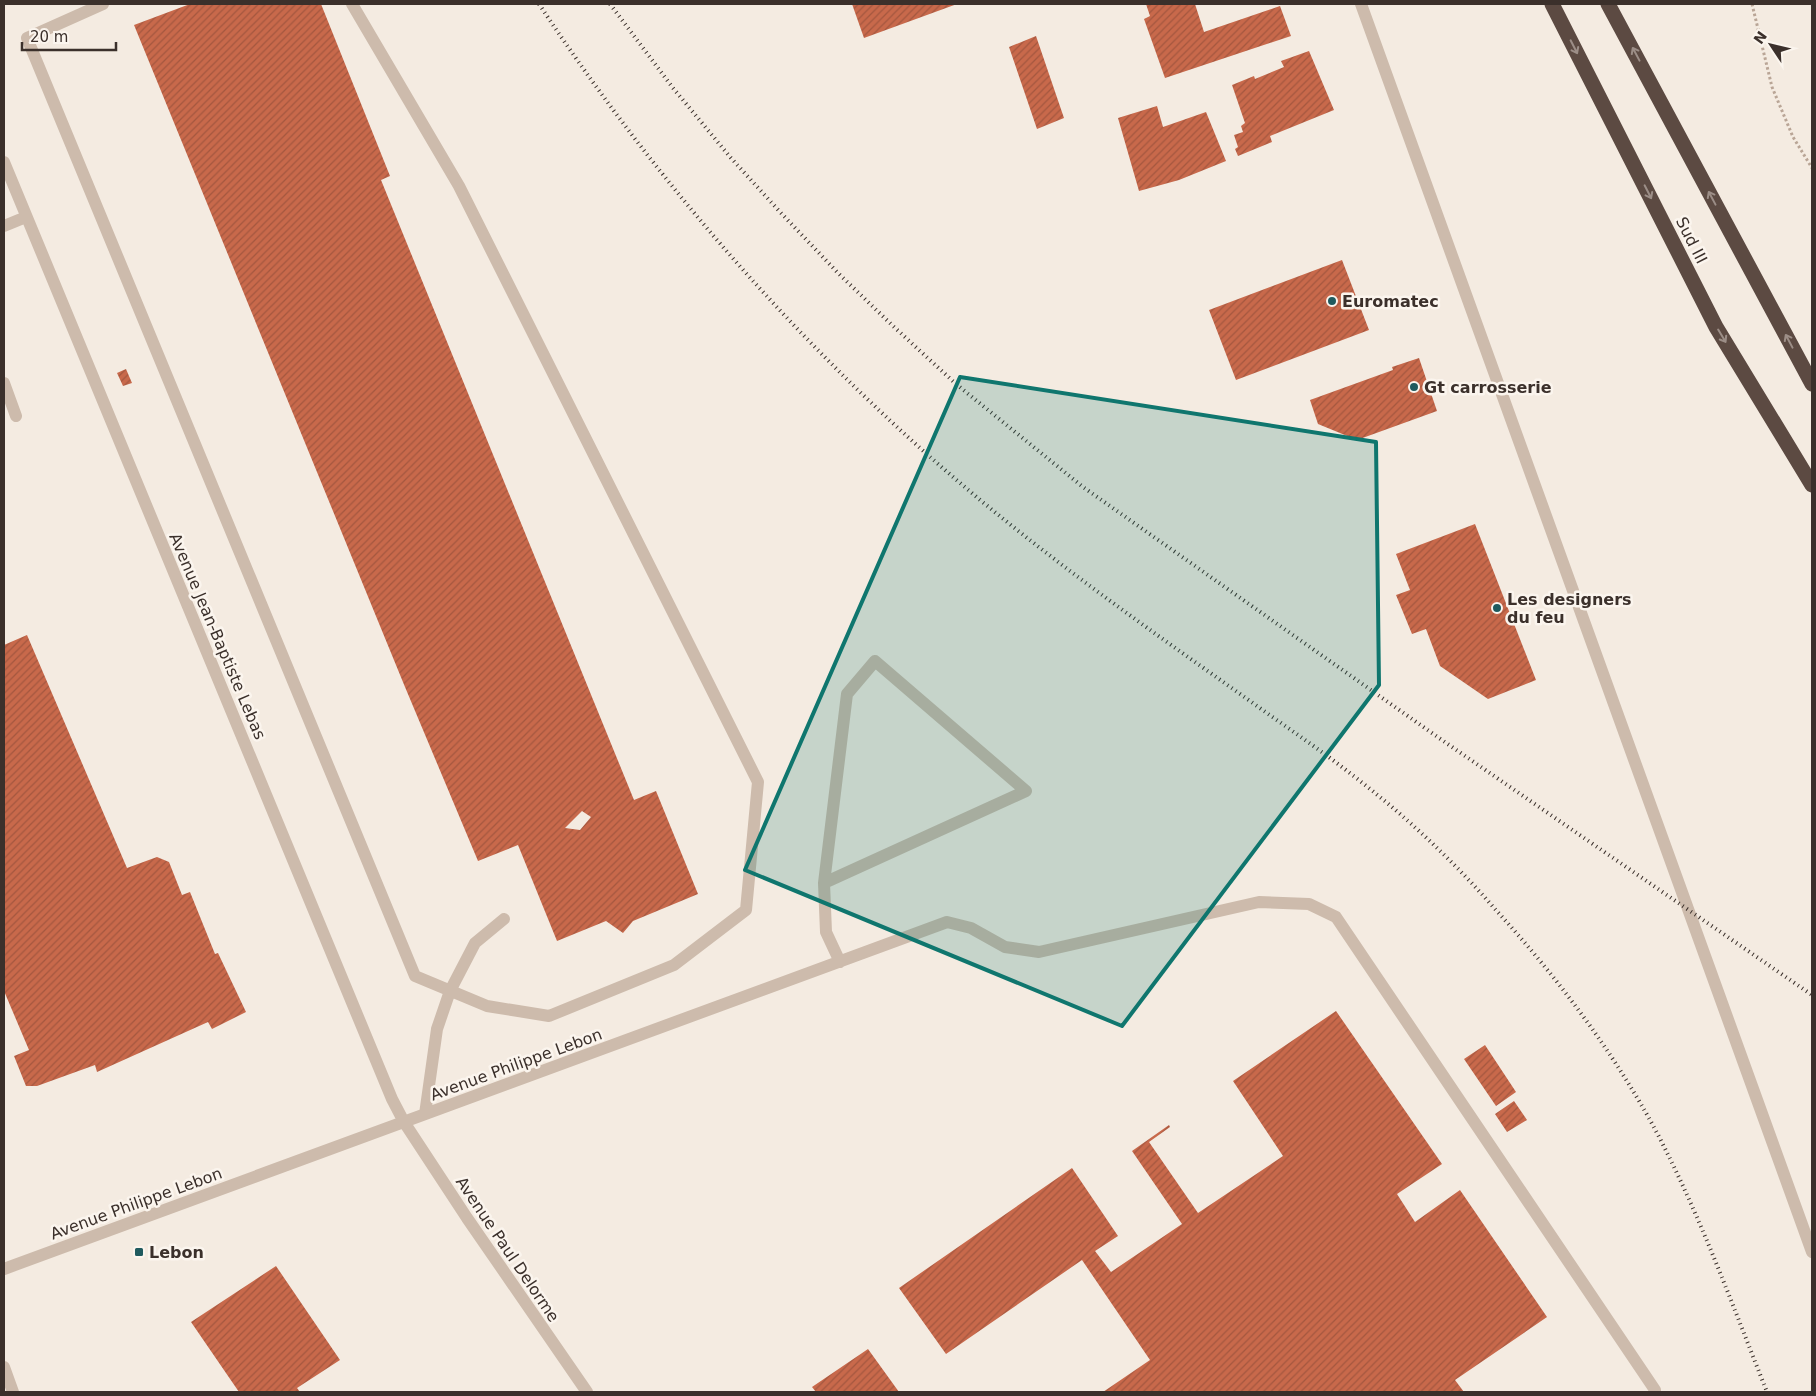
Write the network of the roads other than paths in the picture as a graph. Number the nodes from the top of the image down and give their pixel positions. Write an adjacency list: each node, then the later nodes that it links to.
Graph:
1 (103, 4): 16 (street)
2 (352, 4): 16 (street)
3 (1361, 4): 19 (street)
4 (1552, 4): 12 (highway, Sud III, one-way to 12)
5 (1608, 4): 10 (highway, one-way to 5)
6 (4, 162): 7 (street, Avenue Jean-Baptiste Lebas)
7 (26, 217): 8 (street); 18 (street, Avenue Jean-Baptiste Lebas)
8 (4, 226)
9 (4, 383): 11 (street)
10 (1812, 384)
11 (16, 416)
12 (1812, 485)
13 (824, 883): 13 (street); 15 (street)
14 (504, 919): 16 (street)
15 (840, 962): 17 (street, Avenue Philippe Lebon); 24 (street, Avenue Philippe Lebon)
16 (450, 991): 17 (street)
17 (425, 1114): 18 (street, Avenue Philippe Lebon)
18 (404, 1122): 20 (street, Avenue Philippe Lebon); 23 (street, Avenue Paul Delorme)
19 (1812, 1252)
20 (4, 1269)
21 (4, 1366): 22 (street)
22 (13, 1392)
23 (587, 1392)
24 (1655, 1392)

